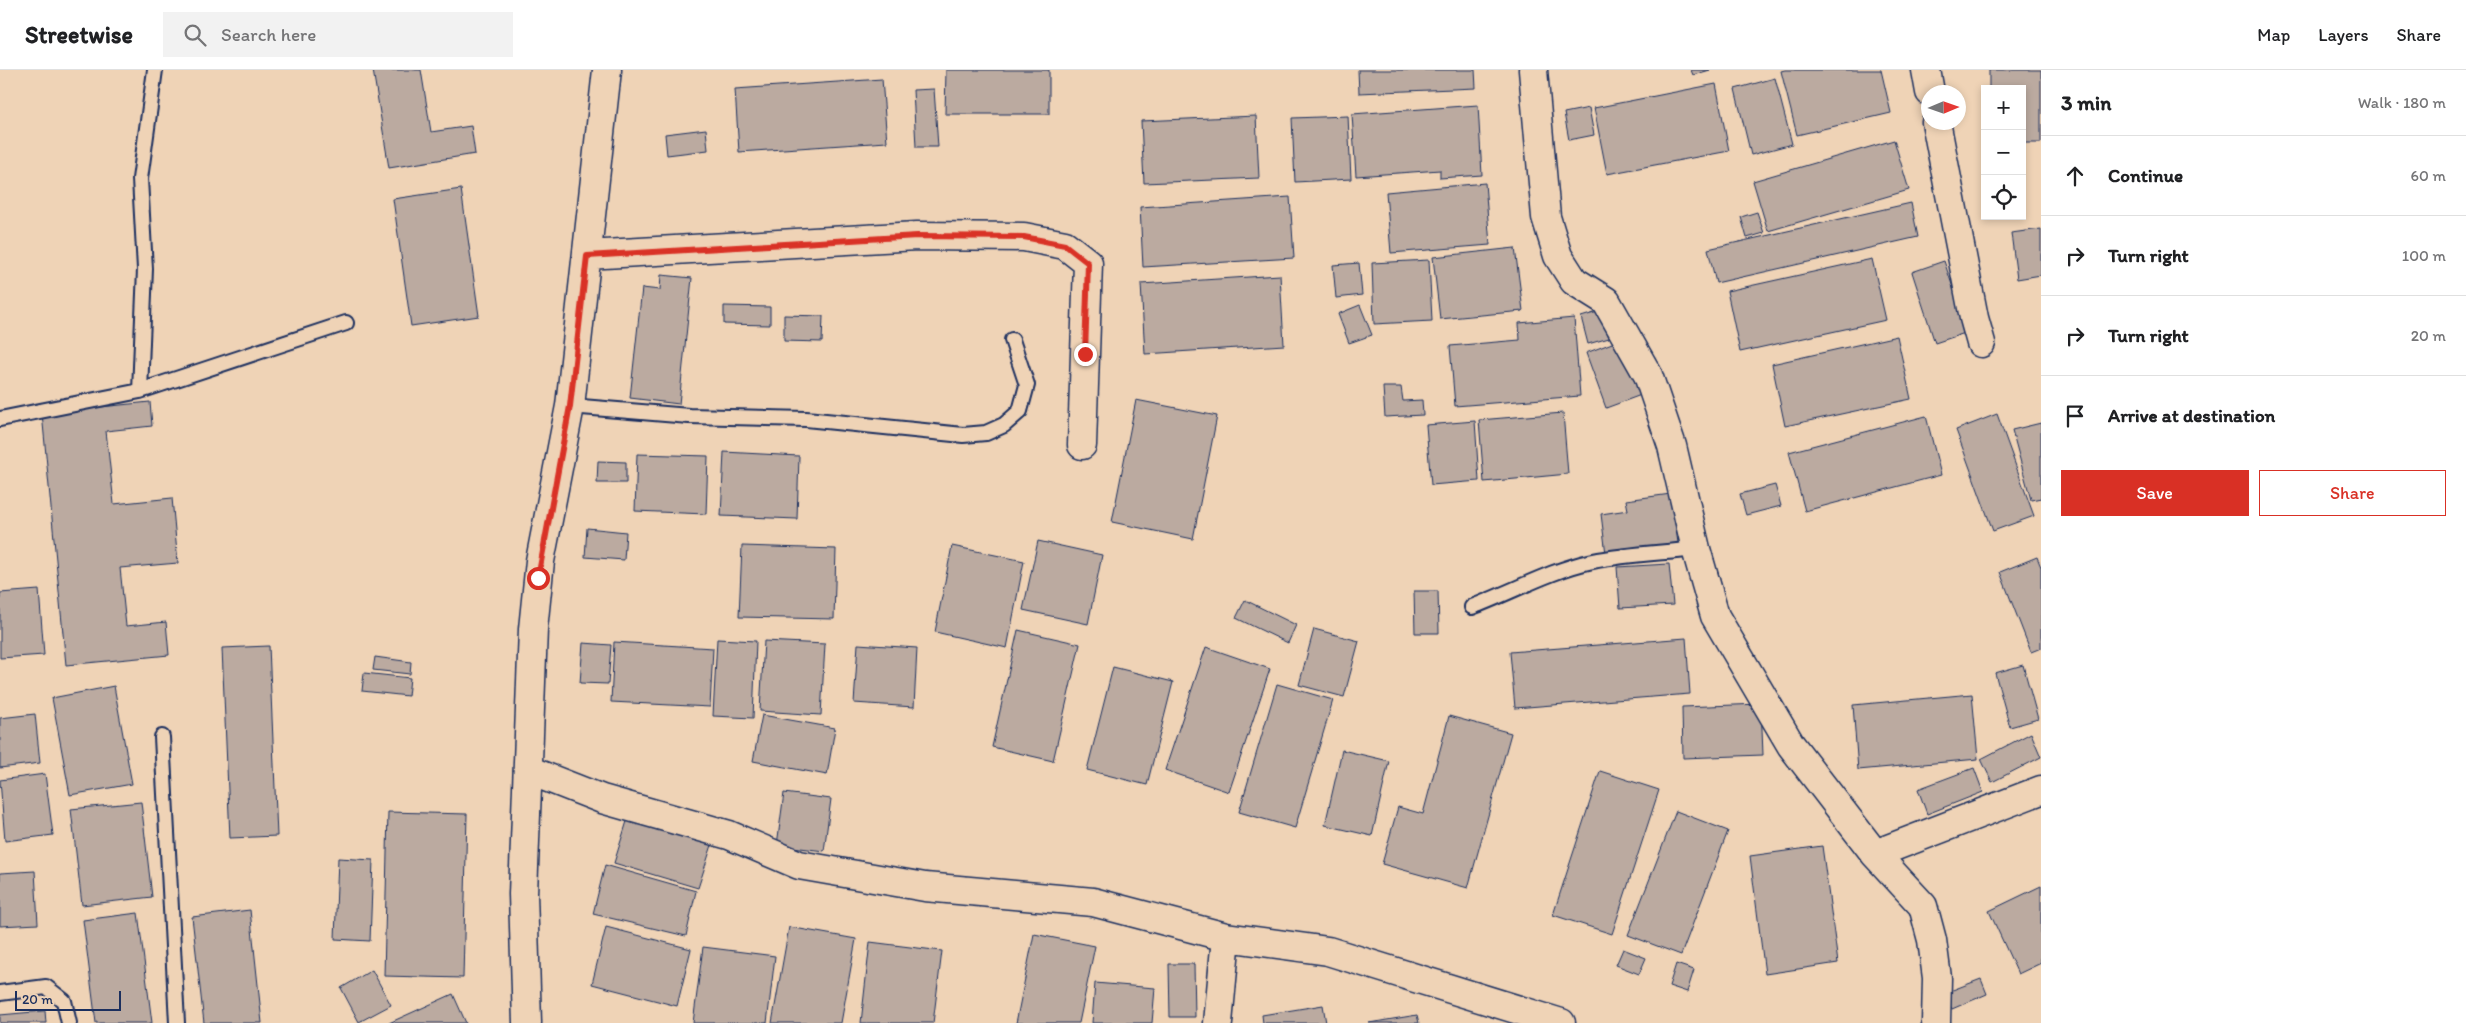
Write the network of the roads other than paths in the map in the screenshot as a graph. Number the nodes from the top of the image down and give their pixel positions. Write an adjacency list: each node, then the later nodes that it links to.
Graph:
1 (155, 70): 11 (lane)
2 (607, 70): 7 (street)
3 (1533, 70): 15 (street)
4 (1926, 70): 5 (street)
5 (1929, 85)
6 (1938, 130): 10 (street)
7 (587, 256): 12 (street); 14 (street)
8 (346, 323): 11 (lane)
9 (1012, 340): 12 (lane)
10 (1981, 343)
11 (140, 391): 13 (lane)
12 (570, 406): 18 (street)
13 (0, 419)
14 (1082, 444)
15 (1696, 549): 16 (lane); 20 (street)
16 (1472, 607)
17 (162, 737): 24 (lane)
18 (528, 770): 21 (street); 25 (street)
19 (2041, 790): 20 (street)
20 (1875, 854): 28 (street)
21 (1226, 937): 26 (street); 27 (street)
22 (0, 992): 23 (lane)
23 (70, 1023)
24 (177, 1023)
25 (528, 1023)
26 (1218, 1023)
27 (1561, 1023)
28 (1936, 1023)

